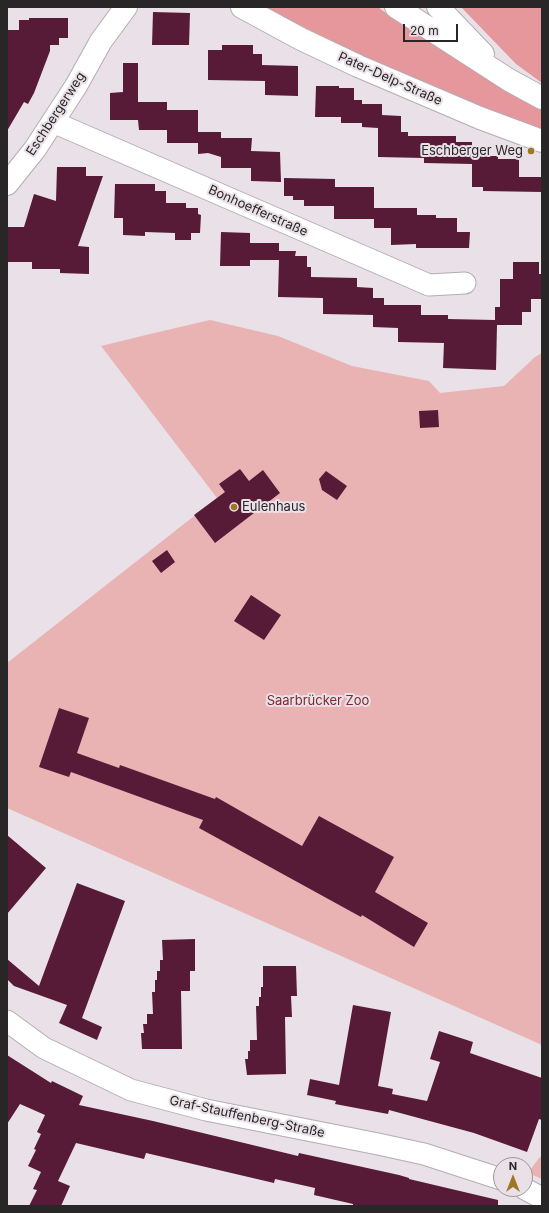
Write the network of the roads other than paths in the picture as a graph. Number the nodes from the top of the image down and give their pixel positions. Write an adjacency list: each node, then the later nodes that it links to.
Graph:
1 (111, 7): 6 (street, Eschbergerweg)
2 (126, 7): 6 (street, Eschbergerweg)
3 (242, 7): 10 (street, Pater-Delp-Straße)
4 (396, 7): 7 (street)
5 (438, 7): 7 (street)
6 (101, 42): 9 (street, Eschbergerweg)
7 (510, 80): 8 (street)
8 (542, 98)
9 (52, 122): 11 (street, Eschbergerweg); 12 (street, Bonhoefferstraße)
10 (542, 141)
11 (7, 184)
12 (465, 283)
13 (7, 1021): 14 (street, Graf-Stauffenberg-Straße)
14 (493, 1176)
15 (533, 1193): 16 (street)
16 (542, 1198)

